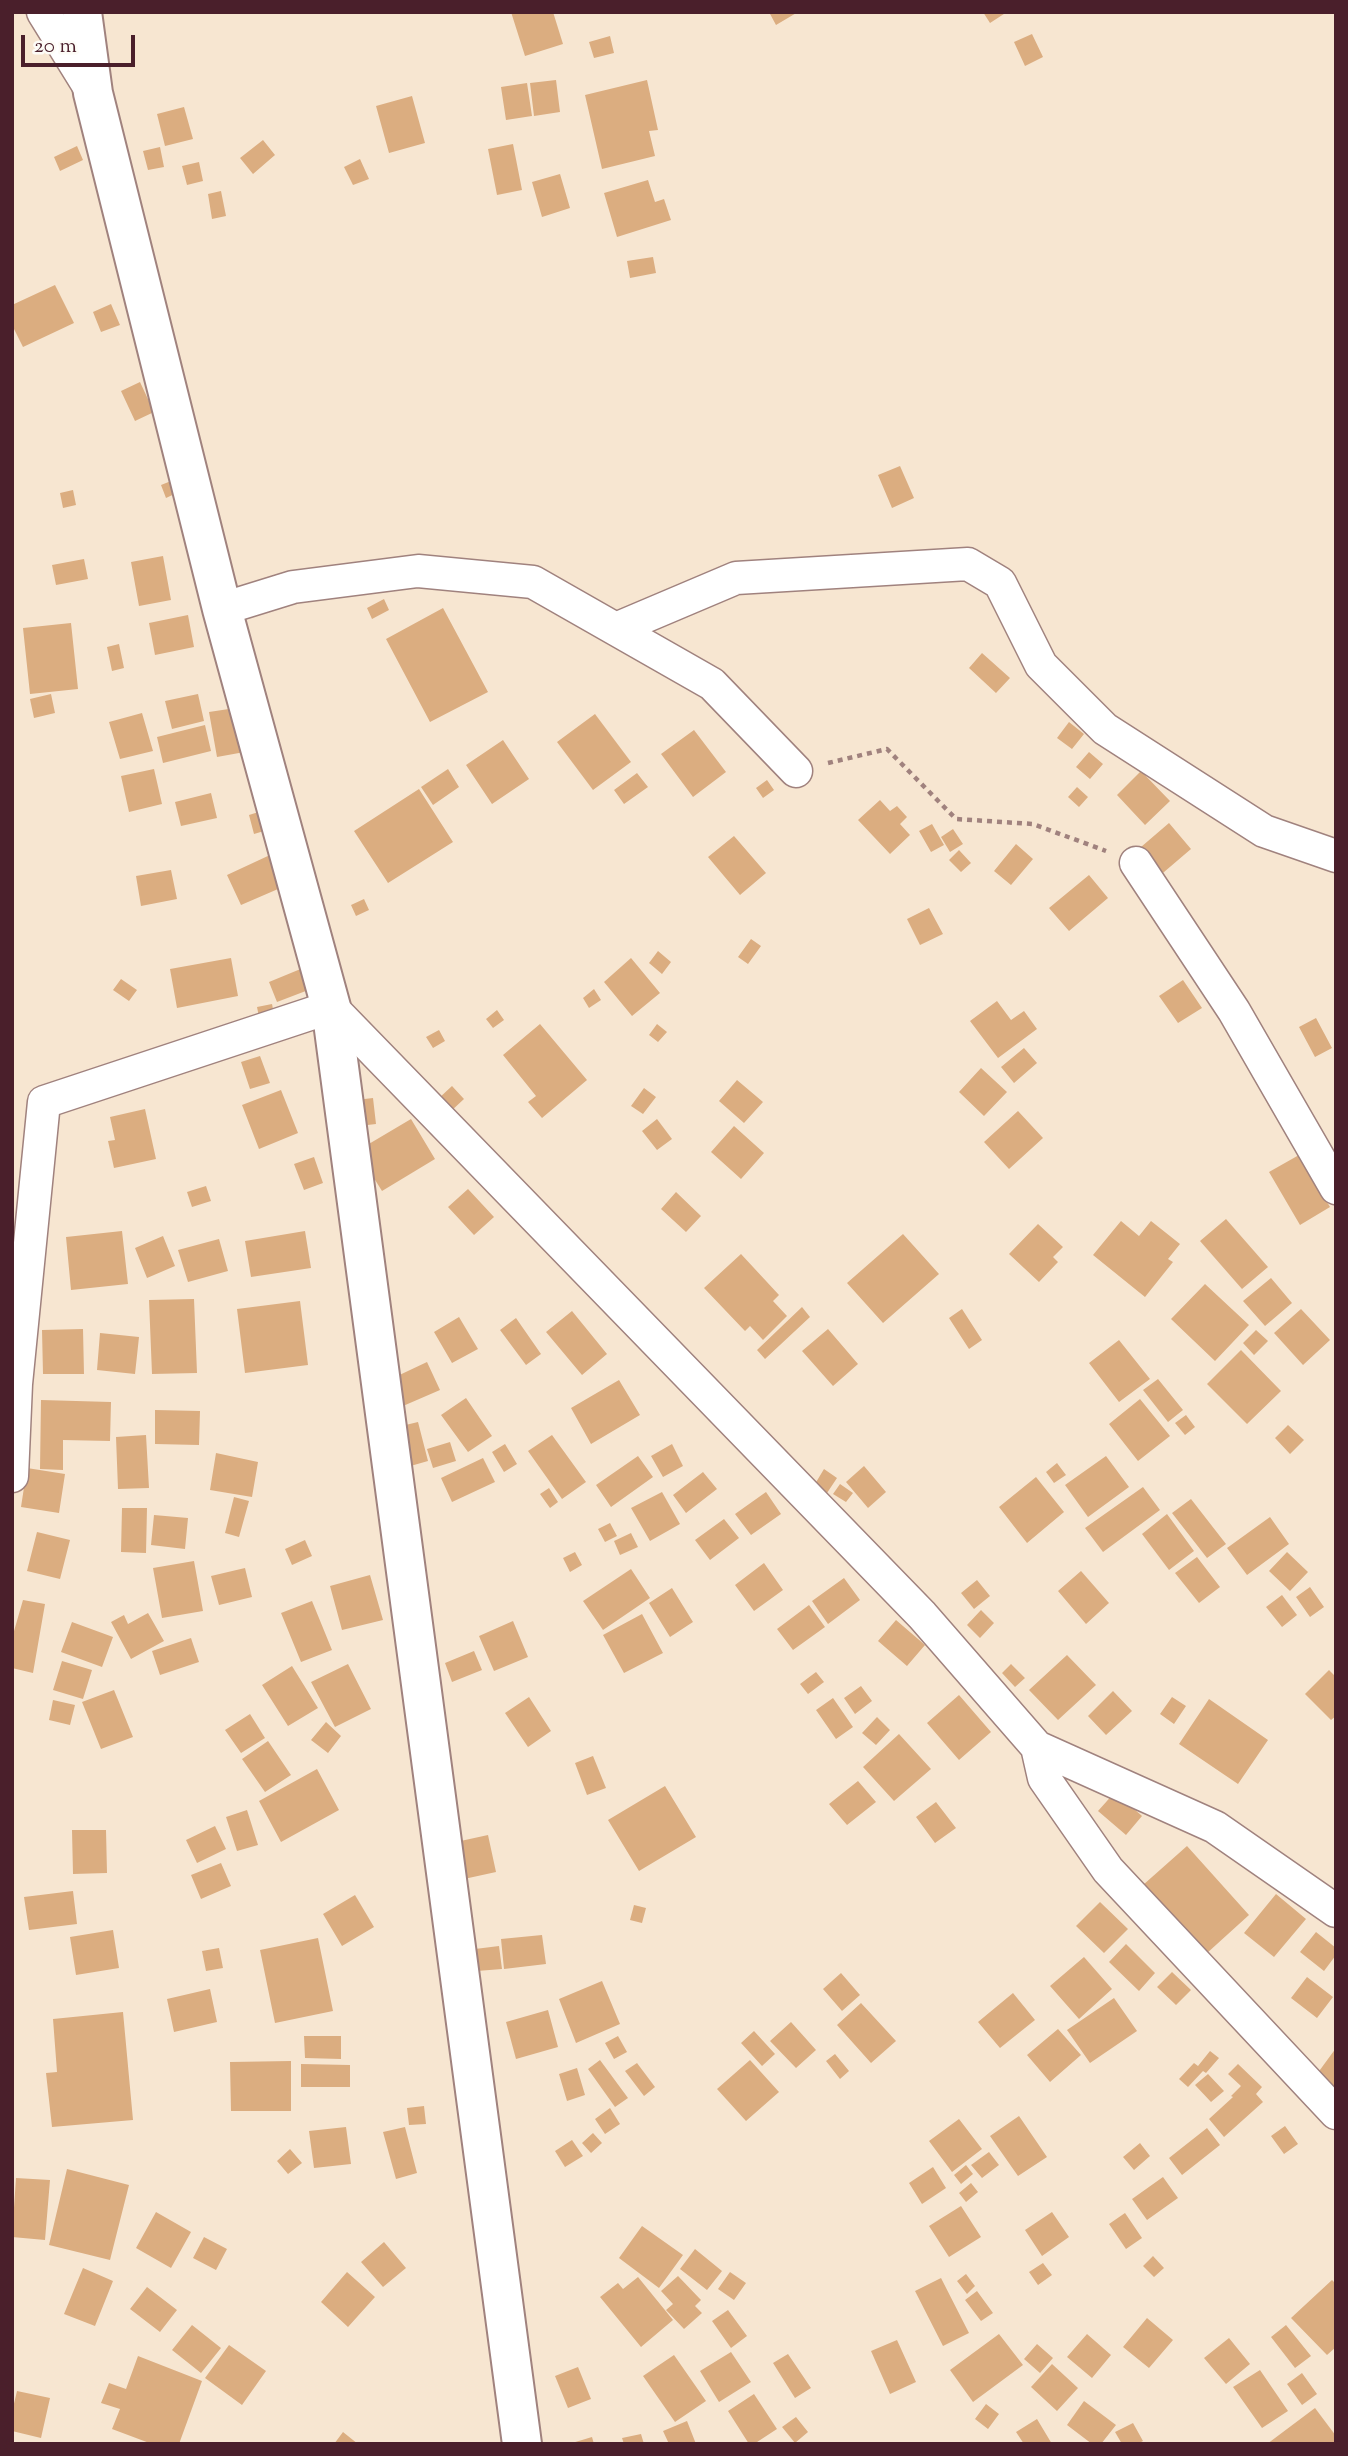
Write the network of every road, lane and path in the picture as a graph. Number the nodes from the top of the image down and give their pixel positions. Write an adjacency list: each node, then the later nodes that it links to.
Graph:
1 (43, 12): 3 (street)
2 (82, 12): 3 (street)
3 (93, 93): 4 (street)
4 (222, 609): 5 (street); 9 (street)
5 (618, 628): 6 (street); 7 (street)
6 (796, 771): 8 (path)
7 (1336, 856)
8 (1136, 863): 10 (street)
9 (331, 1007): 11 (street); 12 (street); 15 (street)
10 (1336, 1188)
11 (12, 1476)
12 (1037, 1747): 13 (street); 14 (street)
13 (1336, 1911)
14 (1336, 2113)
15 (522, 2444)

